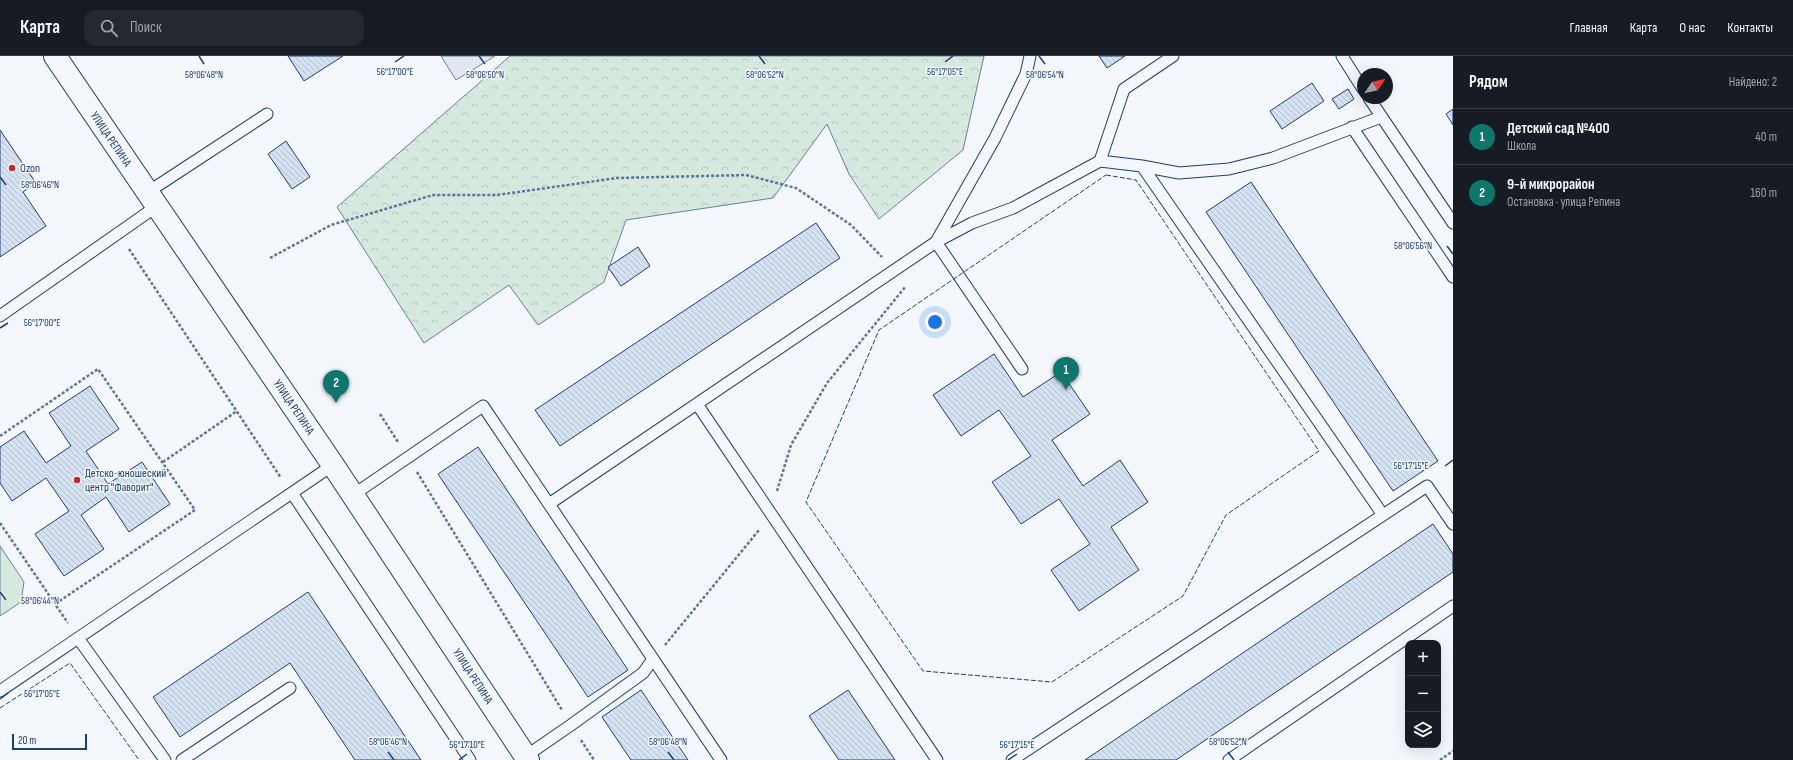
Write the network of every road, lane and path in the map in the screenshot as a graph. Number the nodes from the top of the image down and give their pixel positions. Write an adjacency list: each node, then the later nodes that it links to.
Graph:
1 (55, 56): 12 (street, УЛИЦА РЕПИНА)
2 (1030, 56): 15 (lane)
3 (1173, 56): 10 (lane)
4 (1342, 56): 5 (lane)
5 (1357, 80)
6 (1373, 104): 8 (lane)
7 (267, 114): 12 (lane)
8 (1381, 117): 9 (lane); 13 (lane)
9 (1352, 127): 11 (lane); 18 (lane)
10 (1100, 161): 11 (lane); 15 (lane)
11 (1142, 166): 33 (lane)
12 (152, 199): 14 (lane); 28 (street, УЛИЦА РЕПИНА)
13 (1453, 223)
14 (118, 234): 20 (lane); 23 (path)
15 (936, 242): 17 (lane); 21 (lane)
16 (270, 258): 17 (path)
17 (894, 271): 22 (lane)
18 (1453, 277)
19 (908, 283): 32 (path)
20 (0, 316)
21 (1022, 369)
22 (697, 404): 31 (lane); 32 (lane)
23 (237, 411): 27 (path); 29 (path)
24 (380, 414): 26 (path)
25 (0, 436): 27 (path)
26 (407, 457): 30 (lane); 31 (lane); 42 (path)
27 (163, 462): 36 (path)
28 (333, 465): 29 (lane); 30 (street, УЛИЦА РЕПИНА)
29 (292, 493): 38 (lane); 47 (lane)
30 (353, 495): 44 (street, УЛИЦА РЕПИНА)
31 (549, 504): 39 (lane)
32 (771, 513): 39 (path); 50 (lane)
33 (1383, 515): 35 (lane); 51 (lane)
34 (0, 523): 36 (path)
35 (1453, 524)
36 (56, 604): 38 (path)
37 (1453, 606): 52 (lane)
38 (78, 638): 41 (lane); 45 (lane)
39 (653, 659): 42 (lane); 49 (lane)
40 (290, 688): 46 (lane)
41 (0, 691)
42 (571, 726): 44 (lane); 48 (path)
43 (1453, 751): 53 (path)
44 (527, 758)
45 (165, 760)
46 (182, 760)
47 (470, 760)
48 (594, 760)
49 (721, 760)
50 (937, 760)
51 (1012, 760)
52 (1229, 760)
53 (1440, 760)

